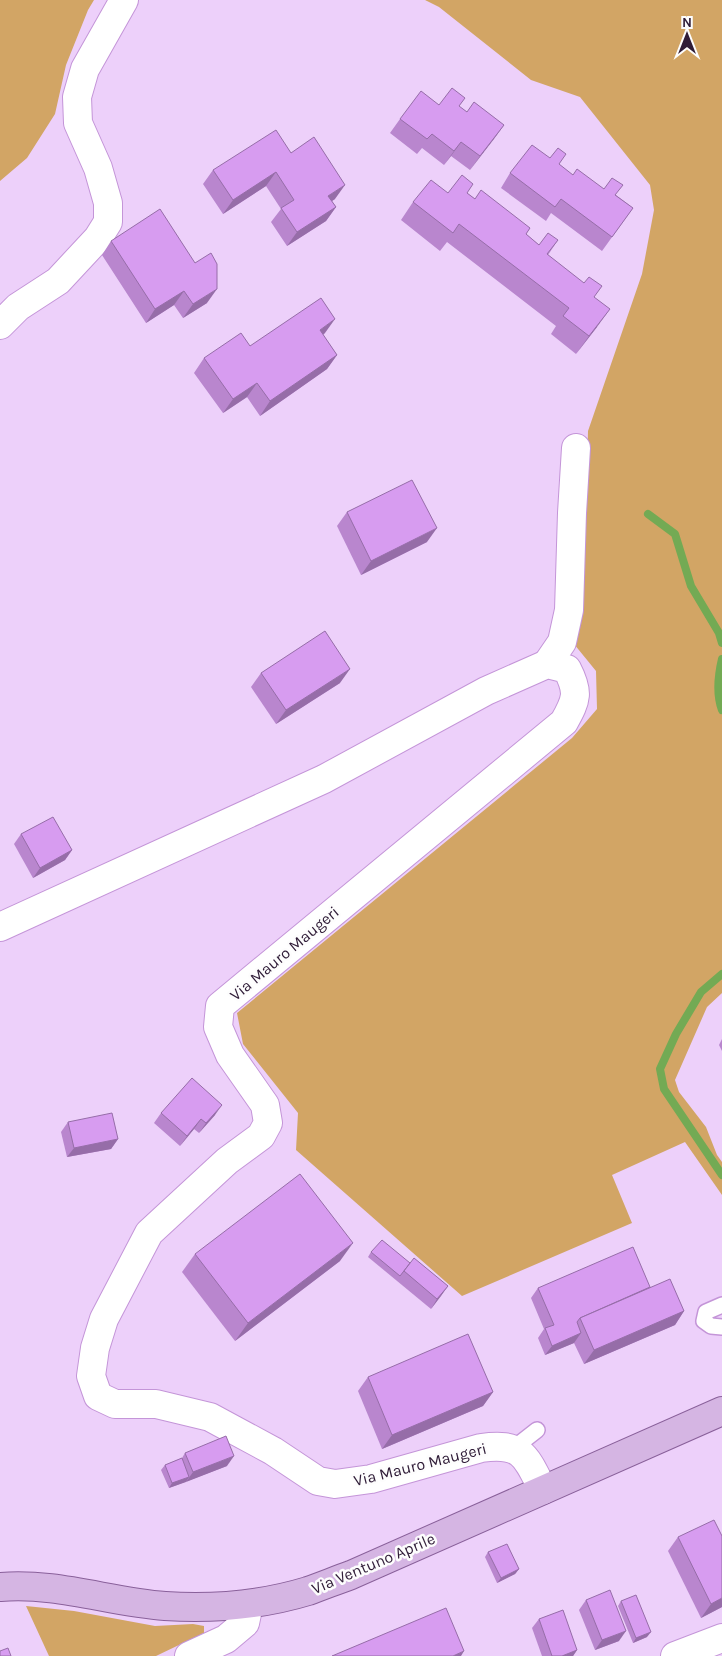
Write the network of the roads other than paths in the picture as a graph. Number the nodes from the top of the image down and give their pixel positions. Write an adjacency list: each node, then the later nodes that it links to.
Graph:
1 (124, 0): 2 (street)
2 (0, 325)
3 (576, 448): 4 (street)
4 (548, 664): 5 (street); 10 (street, Via Mauro Maugeri)
5 (0, 927)
6 (722, 1306): 7 (lane)
7 (722, 1327)
8 (722, 1411): 11 (main road, Via Ventuno Aprile)
9 (537, 1430): 10 (lane)
10 (514, 1448): 11 (street)
11 (543, 1490): 13 (main road, Via Ventuno Aprile)
12 (0, 1587): 13 (main road, Via Ventuno Aprile)
13 (249, 1604): 15 (street)
14 (722, 1638): 16 (street)
15 (189, 1656)
16 (675, 1656)

